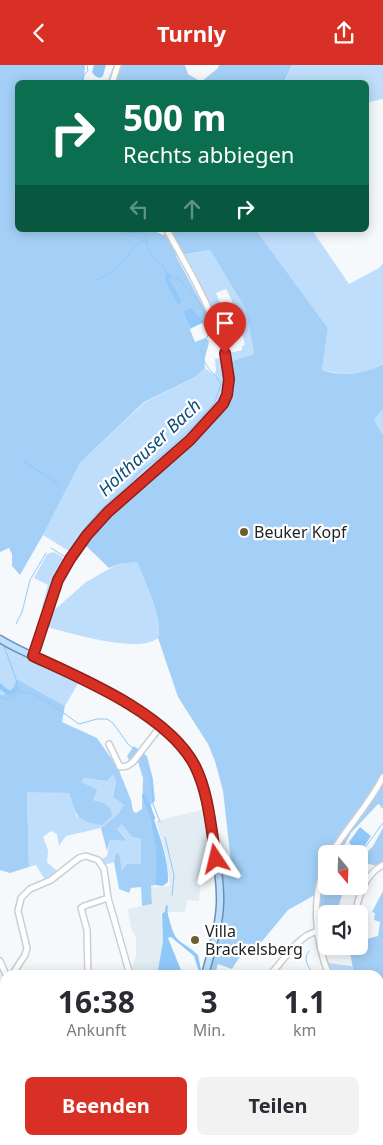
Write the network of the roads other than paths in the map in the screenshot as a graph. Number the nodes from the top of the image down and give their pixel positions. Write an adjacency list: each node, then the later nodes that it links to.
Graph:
1 (118, 65): 2 (street)
2 (113, 80)
3 (168, 232): 5 (street)
4 (0, 639): 5 (main road)
5 (33, 656): 6 (main road)
6 (160, 727): 7 (street); 18 (main road)
7 (109, 744)
8 (383, 777): 9 (street)
9 (337, 845)
10 (383, 865): 12 (street)
11 (108, 898): 15 (street); 16 (street); 17 (street)
12 (357, 905)
13 (318, 930): 19 (street)
14 (322, 955): 20 (street)
15 (16, 970)
16 (88, 970)
17 (129, 970)
18 (206, 970)
19 (275, 970)
20 (327, 970)

